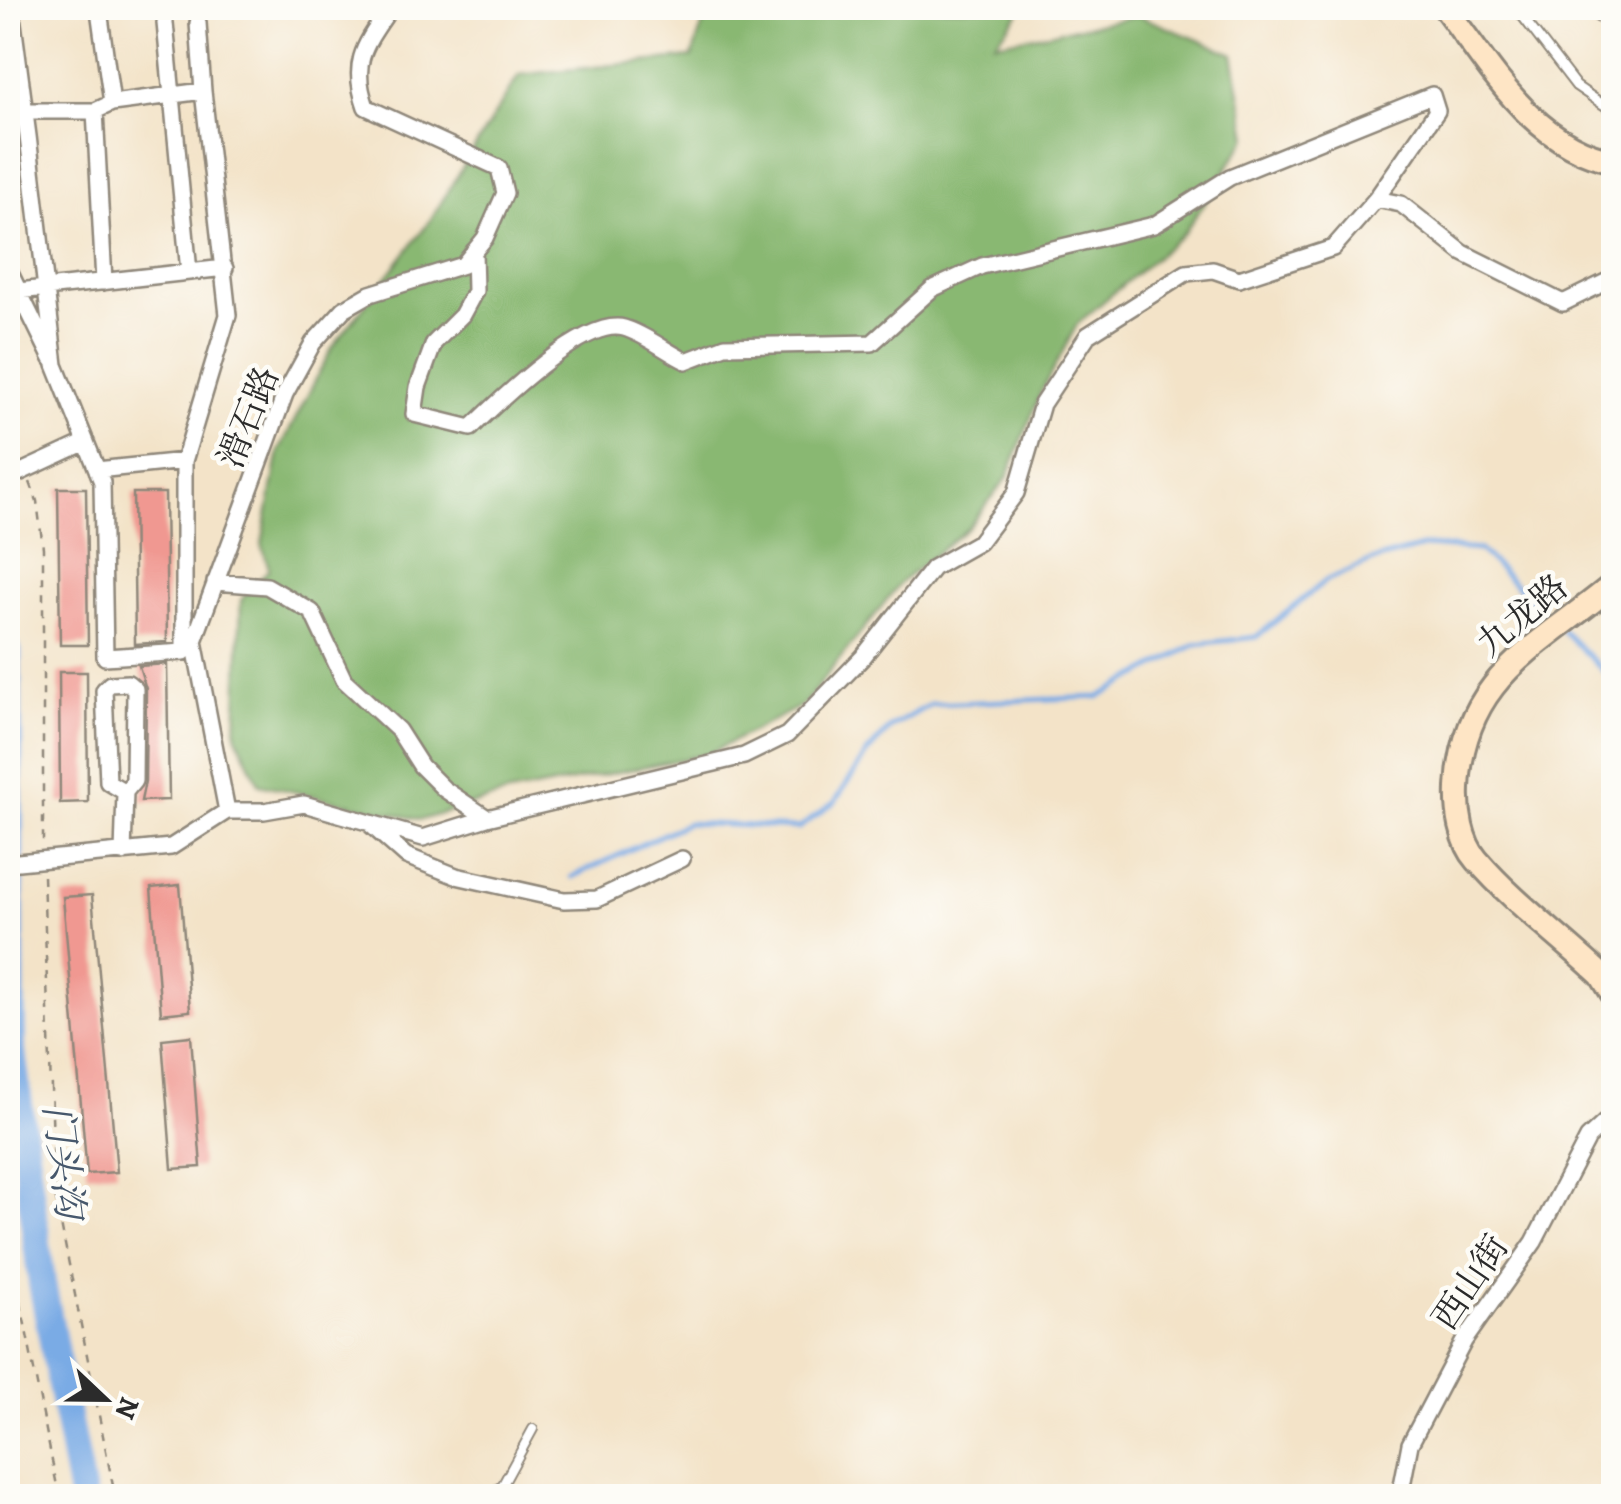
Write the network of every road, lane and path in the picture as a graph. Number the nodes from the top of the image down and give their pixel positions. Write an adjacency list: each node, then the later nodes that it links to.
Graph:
1 (11, 8): 13 (street)
2 (390, 8): 18 (street)
3 (1445, 8): 16 (main road)
4 (1516, 8): 15 (lane)
5 (1583, 8): 9 (lane)
6 (100, 17): 12 (street)
7 (165, 23): 11 (street)
8 (198, 23): 10 (street)
9 (1614, 27)
10 (203, 91): 11 (street); 20 (street)
11 (170, 95): 12 (street); 21 (street)
12 (112, 103): 14 (street)
13 (16, 110): 14 (street); 24 (street)
14 (95, 111): 23 (street)
15 (1614, 112)
16 (1614, 161)
17 (1376, 199): 18 (street); 22 (street); 37 (street)
18 (474, 251): 33 (street, 滑石路)
19 (8, 268): 25 (street)
20 (224, 268): 21 (street); 29 (street)
21 (189, 272): 23 (street)
22 (1614, 278)
23 (104, 282): 24 (street)
24 (48, 288): 25 (street); 26 (street)
25 (18, 291): 26 (street)
26 (55, 365): 28 (street)
27 (8, 436): 30 (path)
28 (86, 442): 30 (street); 31 (street)
29 (184, 461): 31 (street); 31 (street)
30 (23, 469): 32 (street); 41 (path)
31 (97, 470)
32 (8, 478)
33 (216, 582): 36 (street, 滑石路); 37 (street)
34 (1605, 592): 43 (main road, 九龙路)
35 (125, 792): 35 (street); 39 (street)
36 (227, 811): 38 (street); 39 (street)
37 (488, 818): 38 (street)
38 (371, 825): 40 (street)
39 (123, 853): 41 (street)
40 (682, 859)
41 (38, 861): 42 (street); 48 (path)
42 (8, 863)
43 (1614, 996)
44 (1614, 1114): 50 (street, 西山街)
45 (8, 1239): 47 (path)
46 (533, 1429): 49 (lane)
47 (59, 1496)
48 (115, 1496)
49 (486, 1496)
50 (1400, 1496)

